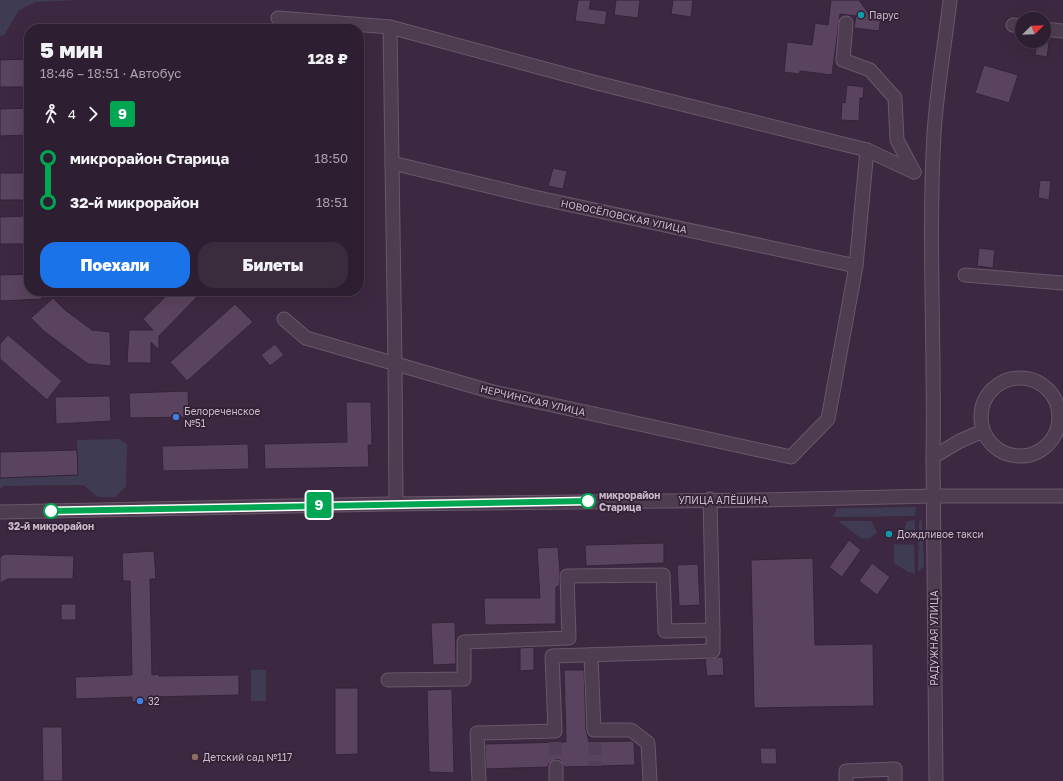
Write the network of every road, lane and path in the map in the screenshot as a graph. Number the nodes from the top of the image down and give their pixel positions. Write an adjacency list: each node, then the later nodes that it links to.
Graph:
1 (950, 0): 17 (street, РАДУЖНАЯ УЛИЦА)
2 (278, 18): 4 (street)
3 (846, 23): 9 (street)
4 (353, 24)
5 (364, 25): 6 (street)
6 (390, 27): 9 (street); 10 (street)
7 (1051, 30): 8 (street)
8 (1063, 31)
9 (867, 150): 11 (street)
10 (392, 164): 11 (street, НОВОСЁЛОВСКАЯ УЛИЦА); 15 (street)
11 (856, 266): 15 (street, НЕРЧИНСКАЯ УЛИЦА)
12 (965, 275): 13 (street)
13 (1063, 283)
14 (284, 319): 15 (street, НЕРЧИНСКАЯ УЛИЦА)
15 (396, 362): 21 (street)
16 (983, 430): 16 (street); 17 (street)
17 (933, 457): 18 (street, РАДУЖНАЯ УЛИЦА)
18 (933, 496): 19 (street, УЛИЦА АЛЁШИНА); 20 (street, УЛИЦА АЛЁШИНА); 32 (street, РАДУЖНАЯ УЛИЦА)
19 (1063, 496)
20 (710, 499): 21 (street, УЛИЦА АЛЁШИНА); 23 (street)
21 (396, 504): 22 (street, УЛИЦА АЛЁШИНА)
22 (1, 513)
23 (713, 630): 24 (street); 25 (street)
24 (591, 655): 27 (street); 29 (street)
25 (388, 680)
26 (556, 767): 28 (street)
27 (479, 781)
28 (556, 781)
29 (650, 781)
30 (846, 781): 31 (street)
31 (894, 781)
32 (936, 781)

